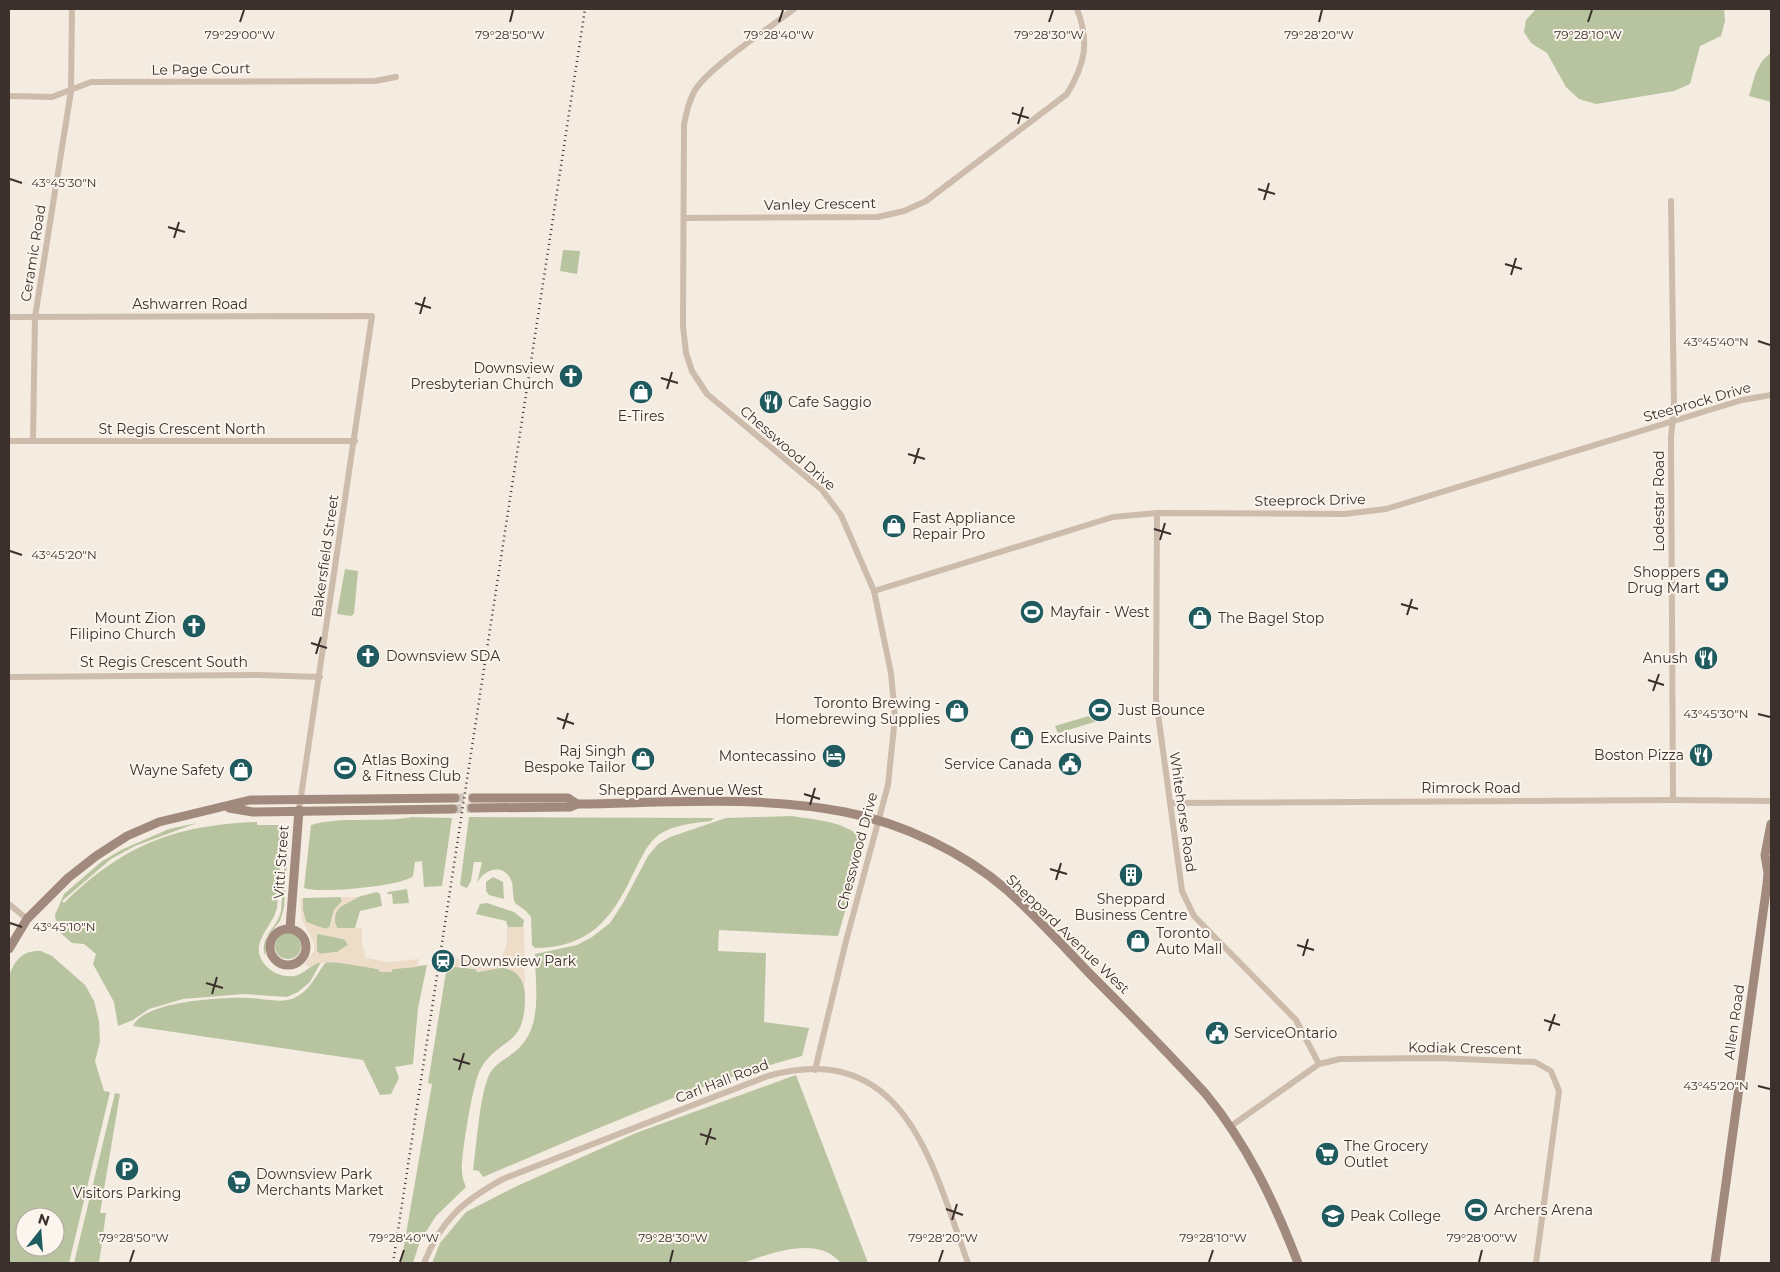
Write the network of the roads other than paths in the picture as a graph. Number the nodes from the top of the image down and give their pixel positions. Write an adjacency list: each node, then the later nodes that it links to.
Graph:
1 (72, 9): 5 (street, Ceramic Road)
2 (794, 9): 8 (street, Chesswood Drive)
3 (1077, 9): 8 (street, Vanley Crescent)
4 (396, 77): 5 (street, Le Page Court)
5 (71, 90): 6 (street, Le Page Court); 11 (street, Ceramic Road)
6 (9, 96)
7 (1671, 201): 13 (street, Lodestar Road)
8 (685, 218): 18 (street, Chesswood Drive)
9 (372, 316): 11 (street, Ashwarren Road); 15 (street, Bakersfield Street)
10 (9, 317): 11 (street, Ashwarren Road)
11 (35, 317): 16 (street, Ceramic Road)
12 (1771, 396): 13 (street, Steeprock Drive)
13 (1673, 421): 17 (street, Steeprock Drive); 24 (street, Lodestar Road)
14 (9, 441): 16 (street, St Regis Crescent North)
15 (355, 441): 16 (street, St Regis Crescent North); 20 (street, Bakersfield Street)
16 (33, 442)
17 (1157, 513): 18 (street, Steeprock Drive); 26 (street, Whitehorse Road)
18 (874, 591): 32 (street, Chesswood Drive)
19 (9, 677): 20 (street, St Regis Crescent South)
20 (320, 677): 21 (street, Bakersfield Street)
21 (300, 798): 22 (main road); 28 (main road); 31 (street, Vitti Street)
22 (455, 798)
23 (473, 798): 27 (main road, Sheppard Avenue West)
24 (1673, 800): 25 (street, Rimrock Road); 26 (street, Rimrock Road)
25 (1771, 801)
26 (1172, 803): 39 (street, Whitehorse Road)
27 (577, 804): 29 (main road, Sheppard Avenue West); 32 (main road, Sheppard Avenue West)
28 (224, 808): 31 (main road); 36 (main road)
29 (472, 808)
30 (453, 809): 31 (main road)
31 (299, 810): 37 (main road, Vitti Street)
32 (879, 821): 40 (street, Chesswood Drive); 41 (main road, Sheppard Avenue West)
33 (1771, 824): 34 (main road, Allen Road)
34 (1770, 871): 46 (main road, Allen Road)
35 (9, 904): 36 (street)
36 (27, 919): 38 (main road)
37 (290, 928): 37 (main road)
38 (9, 949)
39 (1319, 1064): 41 (street, Kodiak Crescent); 45 (street, Kodiak Crescent)
40 (815, 1070): 42 (street, Carl Hall Road); 43 (street, Carl Hall Road)
41 (1231, 1126): 44 (main road, Sheppard Avenue West)
42 (424, 1263)
43 (968, 1263)
44 (1298, 1263)
45 (1536, 1263)
46 (1715, 1263)

